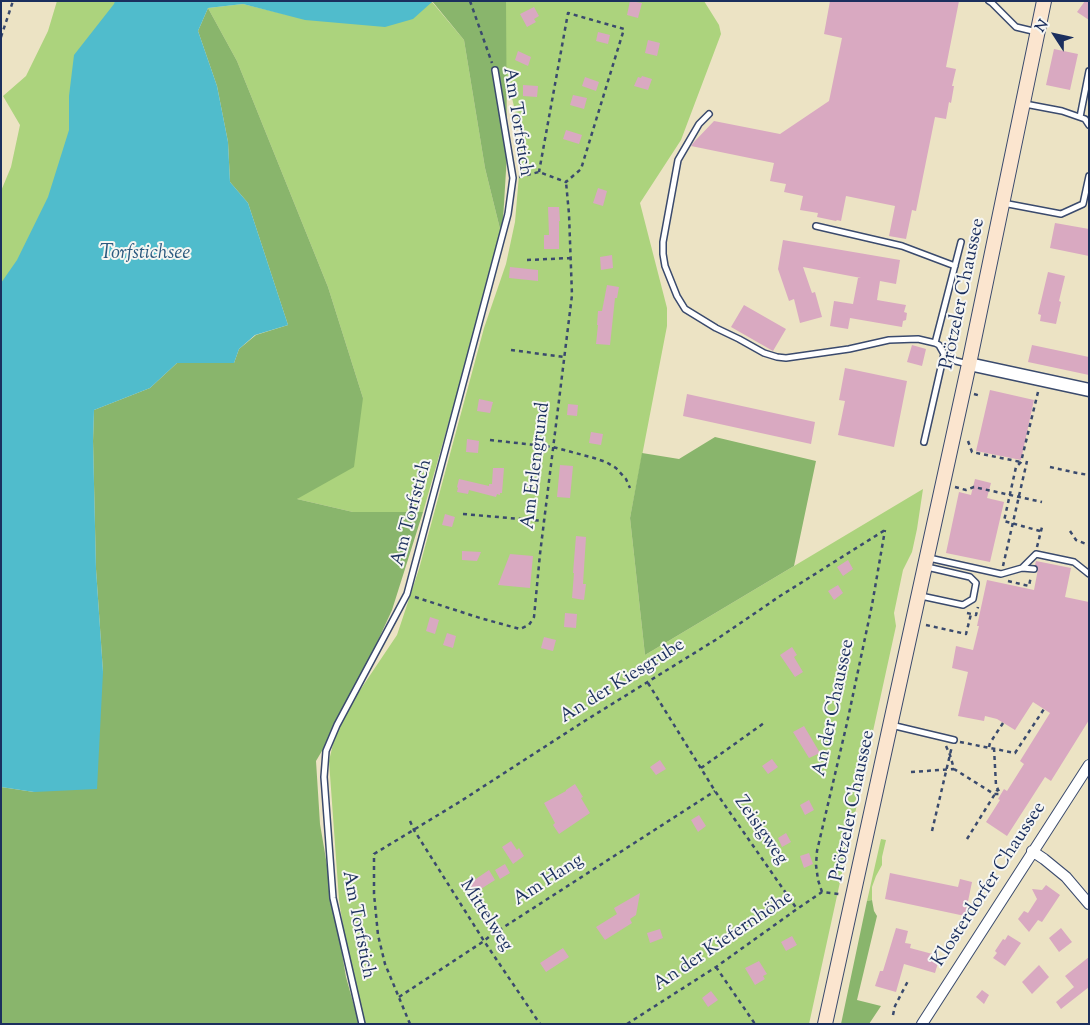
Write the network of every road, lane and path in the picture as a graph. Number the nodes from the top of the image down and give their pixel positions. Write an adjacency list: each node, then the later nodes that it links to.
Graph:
1 (13, 1): 6 (path)
2 (470, 1): 7 (path, Am Torfstich)
3 (989, 1): 5 (lane)
4 (1044, 1): 5 (main road, Prötzeler Chaussee)
5 (1038, 32): 9 (main road, Prötzeler Chaussee)
6 (1, 37)
7 (495, 70): 15 (lane, Am Torfstich)
8 (1089, 71): 11 (lane)
9 (1023, 103): 11 (lane); 17 (main road, Prötzeler Chaussee)
10 (709, 114): 23 (lane)
11 (1080, 117): 12 (lane)
12 (1089, 125)
13 (539, 172): 15 (path); 16 (path); 16 (path)
14 (1089, 176): 17 (lane)
15 (513, 178): 56 (lane, Am Torfstich)
16 (566, 182): 20 (path, Am Erlengrund)
17 (1002, 203): 27 (main road, Prötzeler Chaussee)
18 (816, 226): 22 (lane)
19 (961, 242): 22 (lane)
20 (570, 258): 21 (path); 26 (path, Am Erlengrund)
21 (527, 260)
22 (955, 266): 23 (lane)
23 (935, 343): 25 (lane)
24 (511, 350): 26 (path)
25 (944, 354): 27 (lane); 33 (lane)
26 (564, 357): 35 (path, Am Erlengrund)
27 (969, 364): 28 (street); 51 (main road, Prötzeler Chaussee)
28 (1041, 381): 29 (street); 36 (path)
29 (1089, 390)
30 (974, 394): 31 (path)
31 (981, 396)
32 (490, 440): 35 (path)
33 (924, 442)
34 (968, 442): 36 (path)
35 (553, 447): 40 (path); 45 (path, Am Erlengrund)
36 (1021, 462): 41 (path); 42 (path)
37 (1050, 467): 38 (path)
38 (1089, 474)
39 (953, 487): 41 (path)
40 (630, 488)
41 (1010, 496): 42 (path); 46 (path)
42 (1018, 498): 43 (path); 46 (path)
43 (1042, 502)
44 (463, 514): 45 (path)
45 (544, 522): 56 (path, Am Erlengrund)
46 (1012, 524): 50 (path); 54 (path)
47 (885, 530): 62 (path, An der Kiesgrube); 84 (path, An der Chaussee)
48 (1070, 531): 49 (path)
49 (1089, 545)
50 (1035, 555): 52 (lane); 55 (lane)
51 (925, 562): 54 (lane); 57 (main road, Prötzeler Chaussee); 57 (lane)
52 (1022, 568): 53 (lane); 54 (lane)
53 (1034, 569): 54 (path)
54 (1001, 574)
55 (1089, 574)
56 (407, 594): 93 (lane, Am Torfstich)
57 (924, 596): 66 (main road, Prötzeler Chaussee)
58 (979, 600): 60 (path)
59 (963, 612): 60 (path)
60 (971, 614): 61 (path)
61 (926, 625)
62 (648, 683): 73 (path, Zeisigweg); 80 (path, An der Kiesgrube)
63 (1044, 709): 70 (path)
64 (764, 723): 73 (path)
65 (1003, 723): 69 (path)
66 (890, 725): 67 (lane); 98 (main road, Prötzeler Chaussee)
67 (942, 738): 68 (lane); 71 (path)
68 (954, 740): 69 (path); 71 (path)
69 (990, 747): 70 (path)
70 (994, 748): 78 (path)
71 (950, 755): 74 (path); 75 (path)
72 (1089, 765): 83 (street, Klosterdorfer Chaussee)
73 (701, 768): 77 (path, Zeisigweg)
74 (947, 769): 75 (path); 76 (path); 81 (path)
75 (954, 769): 78 (path)
76 (911, 772)
77 (715, 791): 87 (path, Zeisigweg); 88 (path, Am Hang)
78 (994, 794): 82 (path)
79 (410, 822): 80 (path, Mittelweg)
80 (414, 830): 88 (path, Mittelweg); 91 (path, An der Kiesgrube)
81 (932, 831)
82 (967, 839)
83 (1032, 851): 86 (street); 99 (street, Klosterdorfer Chaussee)
84 (822, 892): 85 (path, An der Kiefernhöhe); 87 (path, An der Kiefernhöhe)
85 (838, 894)
86 (1089, 904)
87 (797, 909): 89 (path, An der Kiefernhöhe)
88 (484, 941): 91 (path, Am Hang); 95 (path, Mittelweg)
89 (716, 967): 96 (path, An der Kiefernhöhe); 97 (path)
90 (909, 979): 92 (path)
91 (399, 997): 94 (path)
92 (893, 1015)
93 (362, 1024)
94 (410, 1024)
95 (540, 1024)
96 (627, 1024)
97 (755, 1024)
98 (825, 1024)
99 (922, 1024)

